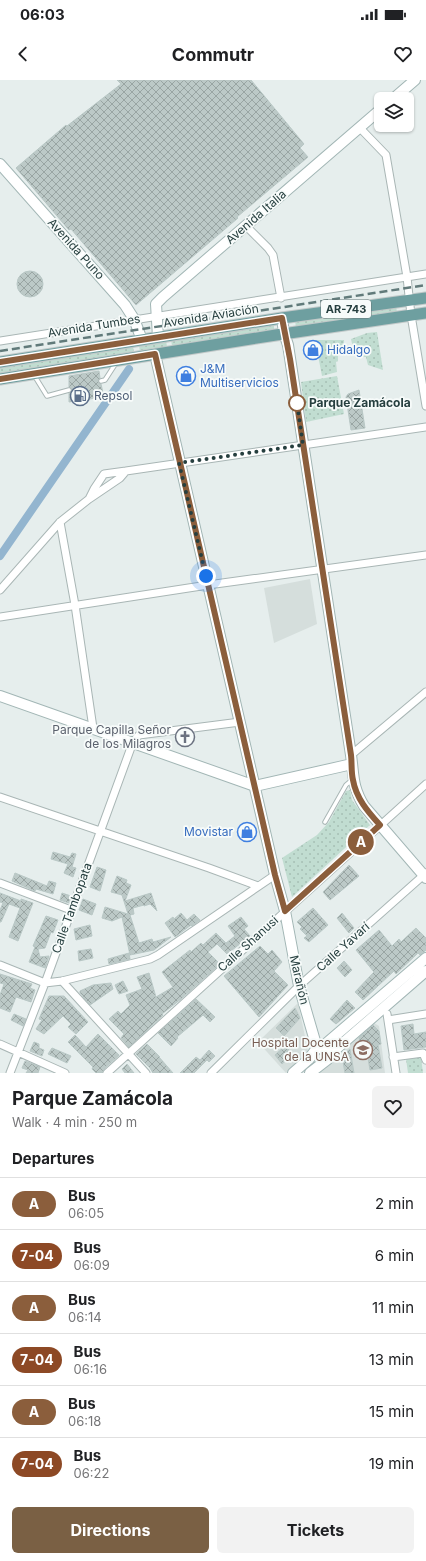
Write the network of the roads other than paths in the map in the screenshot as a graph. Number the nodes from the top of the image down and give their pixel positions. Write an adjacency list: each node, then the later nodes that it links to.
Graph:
1 (416, 80): 2 (street)
2 (401, 92)
3 (374, 115): 4 (street, Avenida Italia)
4 (359, 127): 6 (street, Avenida Italia); 8 (street)
5 (0, 164): 16 (street, Avenida Puno)
6 (246, 226): 9 (street); 14 (street, Avenida Italia)
7 (426, 274): 8 (street, Avenida Tumbes)
8 (407, 277): 9 (street, Avenida Tumbes); 11 (street)
9 (281, 298): 14 (street, Avenida Tumbes)
10 (426, 298): 11 (main road, Avenida Aviación / AR-743)
11 (410, 300): 13 (street); 15 (main road, Avenida Aviación / AR-743)
12 (426, 313): 13 (main road, AR-743)
13 (411, 315): 17 (main road, AR-743); 28 (street)
14 (157, 317): 16 (street, Avenida Tumbes); 18 (street, Avenida Italia)
15 (282, 318): 17 (street); 18 (main road, Avenida Aviación / AR-743)
16 (134, 319): 19 (street, Avenida Puno); 20 (street, Avenida Tumbes)
17 (284, 333): 21 (main road, AR-743); 30 (street)
18 (158, 337): 19 (main road, Avenida Aviación / AR-743)
19 (142, 340): 23 (main road, Avenida Aviación / AR-743)
20 (0, 341)
21 (155, 354): 22 (main road, AR-743); 31 (street, Marañón)
22 (118, 360): 24 (main road, AR-743); 26 (lane)
23 (0, 362)
24 (34, 374): 25 (main road, AR-743); 27 (lane)
25 (0, 379)
26 (100, 381)
27 (68, 390)
28 (426, 406)
29 (426, 427): 30 (street)
30 (303, 445): 31 (street); 36 (street)
31 (179, 463): 32 (street); 37 (street, Marañón)
32 (126, 471): 33 (street); 33 (street)
33 (90, 499): 34 (street)
34 (60, 522): 38 (street); 39 (street)
35 (426, 555): 36 (street)
36 (322, 569): 37 (street); 46 (street)
37 (208, 584): 39 (street); 43 (street, Marañón)
38 (0, 590)
39 (75, 605): 40 (street); 44 (street)
40 (0, 617)
41 (426, 692): 46 (street)
42 (0, 696): 44 (street)
43 (240, 722): 45 (street); 49 (street, Marañón)
44 (93, 728): 45 (street)
45 (133, 742): 49 (street); 53 (street, Calle Tambopata)
46 (352, 759): 47 (street); 49 (street)
47 (353, 779): 51 (lane); 52 (street)
48 (426, 784): 52 (street, Calle Shanusi)
49 (255, 786): 54 (street, Marañón)
50 (0, 797): 53 (street)
51 (325, 822)
52 (380, 825): 55 (street); 59 (street, Calle Shanusi)
53 (100, 831): 57 (street); 58 (street, Calle Tambopata)
54 (275, 875): 57 (street); 59 (street, Marañón)
55 (425, 876): 65 (street, Calle Yavarí)
56 (0, 883): 58 (street)
57 (258, 886): 63 (street)
58 (71, 910): 64 (street, Calle Tambopata)
59 (285, 911): 65 (street, Marañón); 73 (street, Calle Shanusi)
60 (426, 958): 66 (street)
61 (0, 965): 64 (street)
62 (425, 973): 66 (street)
63 (62, 981): 64 (street); 73 (street)
64 (45, 983): 72 (street, Calle Tambopata)
65 (299, 986): 71 (street, Marañón); 81 (street, Calle Yavarí)
66 (389, 996): 67 (street); 68 (street)
67 (376, 1000): 68 (street); 71 (street)
68 (386, 1014): 69 (street); 74 (street); 76 (street)
69 (426, 1014)
70 (0, 1044): 72 (street)
71 (317, 1050): 76 (street); 76 (street); 82 (street)
72 (18, 1052): 77 (street, Calle Tambopata); 78 (street)
73 (128, 1053): 79 (street, Calle Shanusi); 80 (street)
74 (393, 1057): 75 (street); 83 (street)
75 (426, 1060)
76 (319, 1067)
77 (10, 1073)
78 (65, 1073)
79 (107, 1073)
80 (146, 1073)
81 (211, 1073)
82 (293, 1073)
83 (396, 1073)

